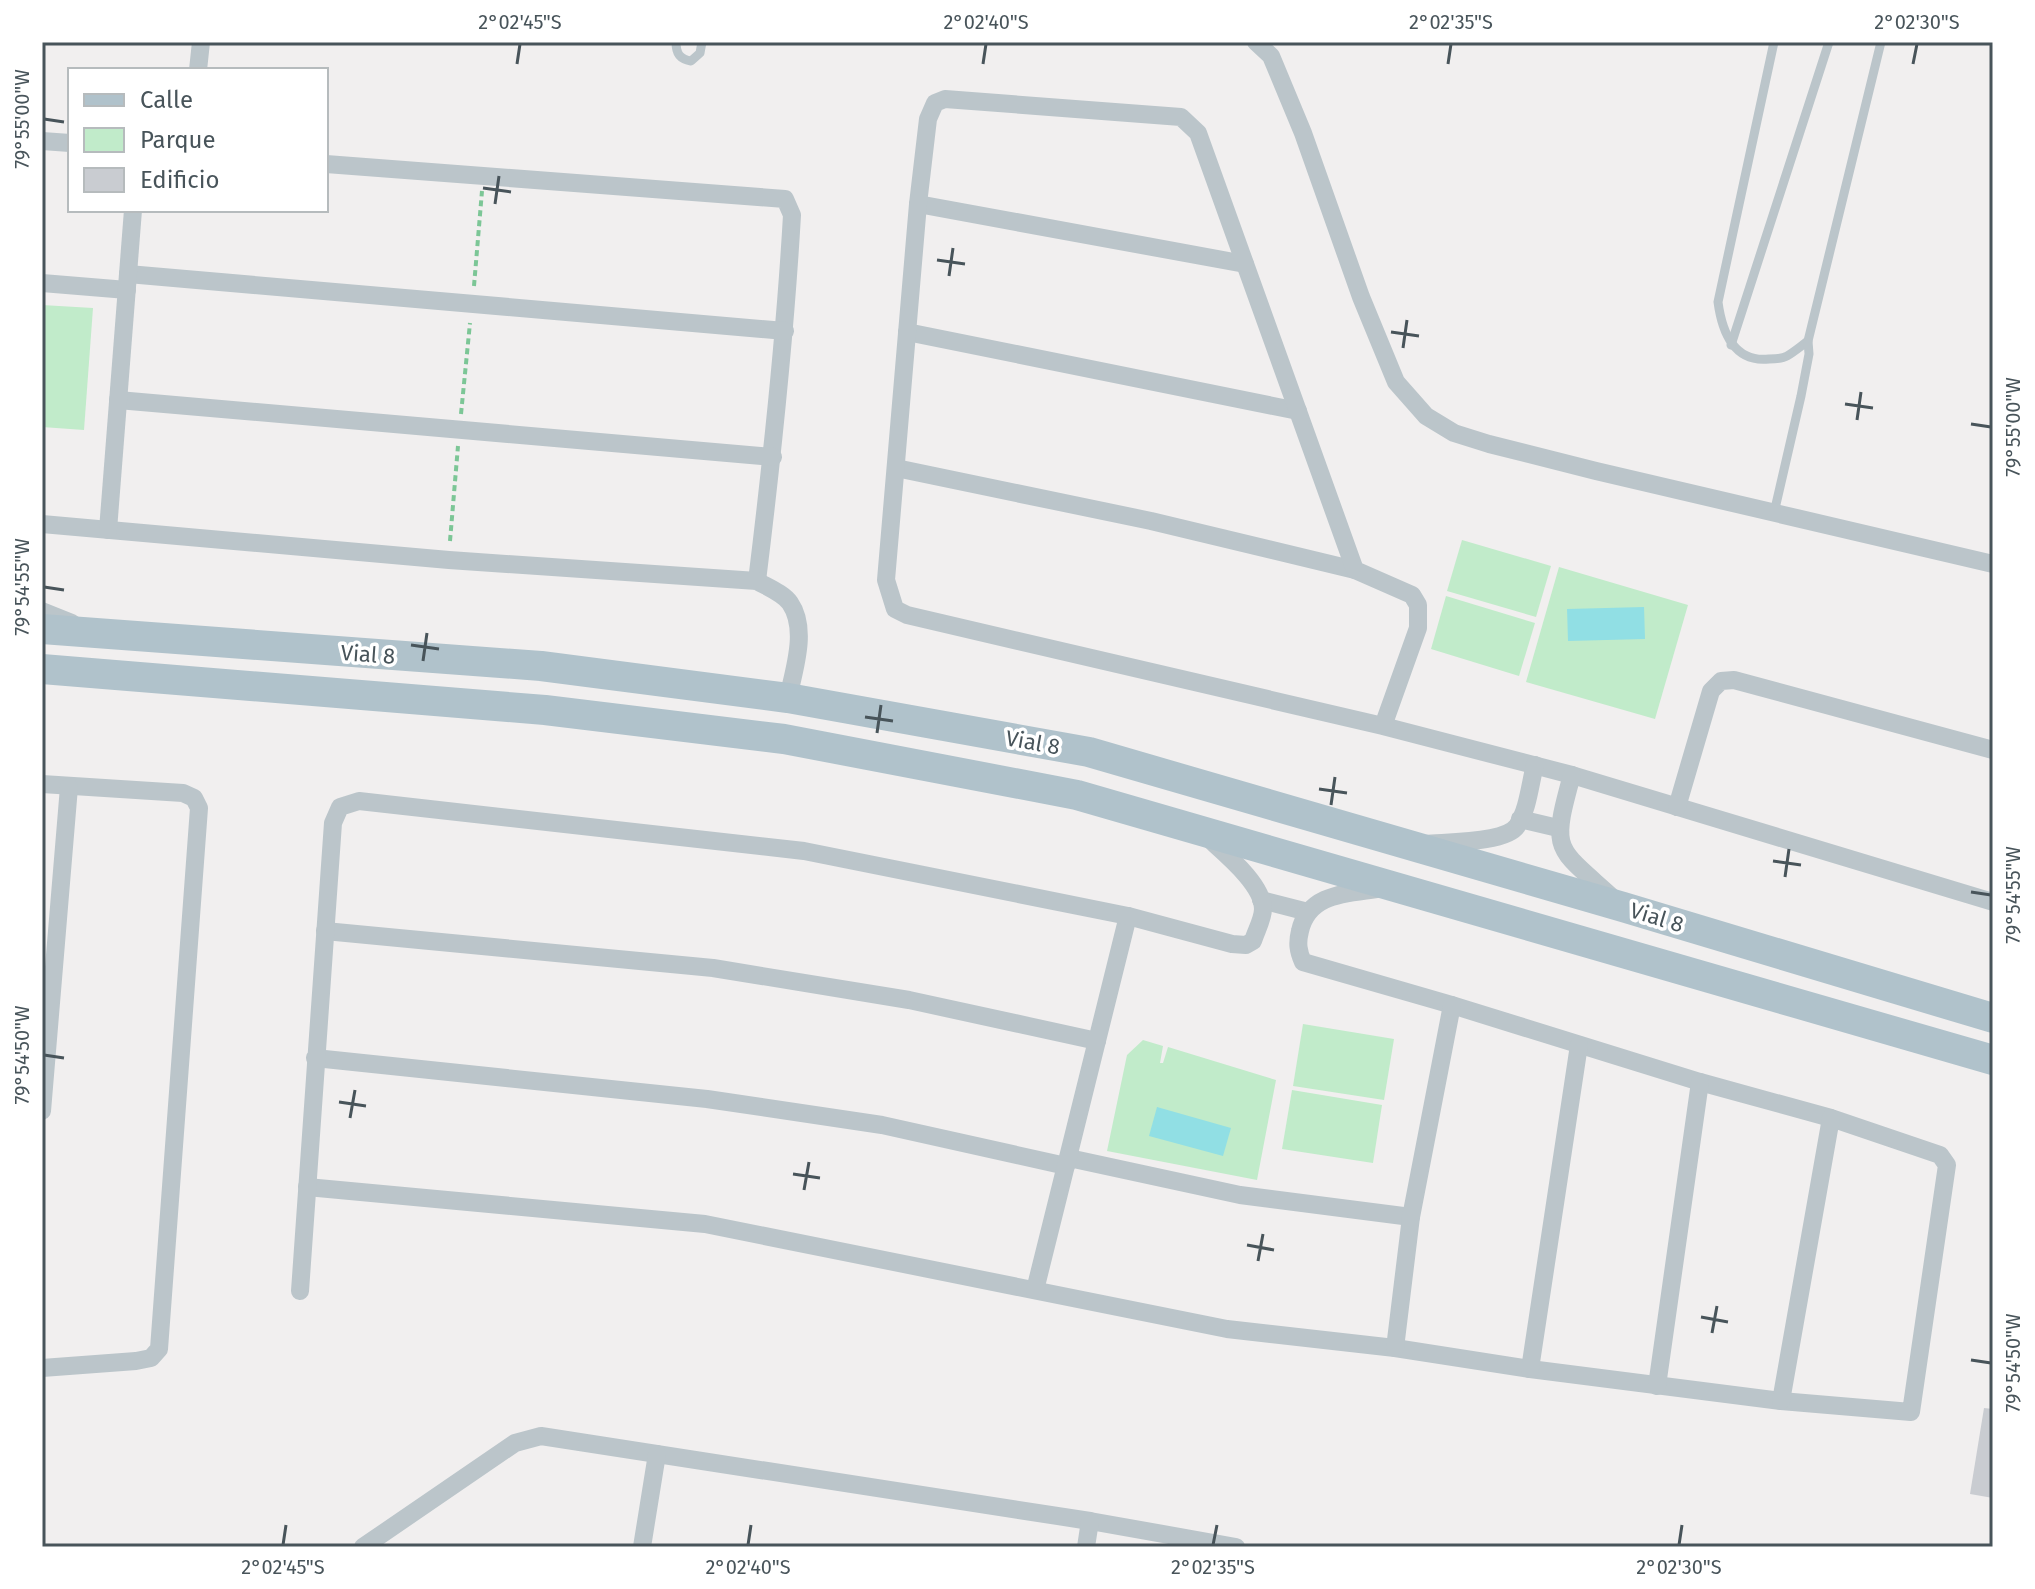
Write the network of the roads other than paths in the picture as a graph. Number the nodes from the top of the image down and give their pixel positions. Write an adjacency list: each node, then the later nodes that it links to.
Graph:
1 (201, 42): 8 (street)
2 (676, 42): 3 (lane)
3 (702, 42)
4 (1256, 42): 25 (street)
5 (1774, 42): 20 (lane)
6 (1829, 42): 20 (lane)
7 (1881, 42): 19 (lane)
8 (198, 68)
9 (42, 141): 10 (street)
10 (68, 143)
11 (328, 164): 17 (street)
12 (918, 204): 14 (street); 14 (street); 18 (street)
13 (133, 212): 15 (street)
14 (1245, 264): 22 (street)
15 (127, 282): 16 (street); 17 (street); 21 (street)
16 (42, 283)
17 (785, 331): 23 (street)
18 (907, 332): 22 (street); 24 (street)
19 (1808, 341): 20 (lane); 25 (lane)
20 (1731, 345)
21 (118, 400): 23 (street); 27 (street)
22 (1298, 411): 29 (street)
23 (773, 457): 30 (street)
24 (896, 468): 29 (street); 36 (street)
25 (1774, 513): 28 (street)
26 (42, 524): 27 (street)
27 (108, 530): 30 (street)
28 (1993, 564)
29 (1355, 570): 36 (street)
30 (757, 581): 35 (street)
31 (42, 611): 33 (street)
32 (42, 629): 33 (main road, Vial 8)
33 (101, 634): 35 (main road, Vial 8)
34 (42, 669): 45 (main road, Vial 8)
35 (788, 698): 46 (main road, Vial 8)
36 (1383, 726): 38 (street)
37 (1993, 750): 42 (street)
38 (1535, 765): 39 (street); 43 (street)
39 (1572, 775): 42 (street); 44 (street)
40 (42, 784): 41 (street)
41 (69, 787): 61 (street); 69 (street)
42 (1677, 807): 49 (street)
43 (1520, 819): 44 (street); 46 (street)
44 (1558, 828): 50 (street)
45 (1200, 830): 47 (main road, Vial 8); 48 (street)
46 (1412, 845): 50 (main road, Vial 8)
47 (1396, 886): 51 (street); 59 (main road, Vial 8)
48 (1261, 900): 51 (street); 52 (street)
49 (1993, 902)
50 (1623, 907): 55 (main road, Vial 8)
51 (1308, 912): 54 (street)
52 (1128, 916): 53 (street); 56 (street)
53 (325, 931): 56 (street); 58 (street)
54 (1452, 1005): 57 (street); 65 (street)
55 (1993, 1018)
56 (1097, 1041): 63 (street)
57 (1579, 1045): 60 (street); 70 (street)
58 (315, 1058): 63 (street); 64 (street)
59 (1993, 1060)
60 (1700, 1082): 62 (street); 71 (street)
61 (42, 1111)
62 (1831, 1118): 72 (street); 72 (street)
63 (1068, 1162): 65 (street); 66 (street)
64 (307, 1187): 66 (street); 67 (street)
65 (1411, 1217): 68 (street)
66 (1035, 1290): 68 (street)
67 (300, 1291)
68 (1395, 1348): 70 (street)
69 (42, 1368)
70 (1530, 1369): 71 (street)
71 (1657, 1386): 72 (street)
72 (1781, 1401)
73 (657, 1454): 74 (street); 75 (street); 76 (street)
74 (1090, 1521): 77 (street); 78 (street)
75 (363, 1547)
76 (642, 1547)
77 (1086, 1547)
78 (1236, 1547)

